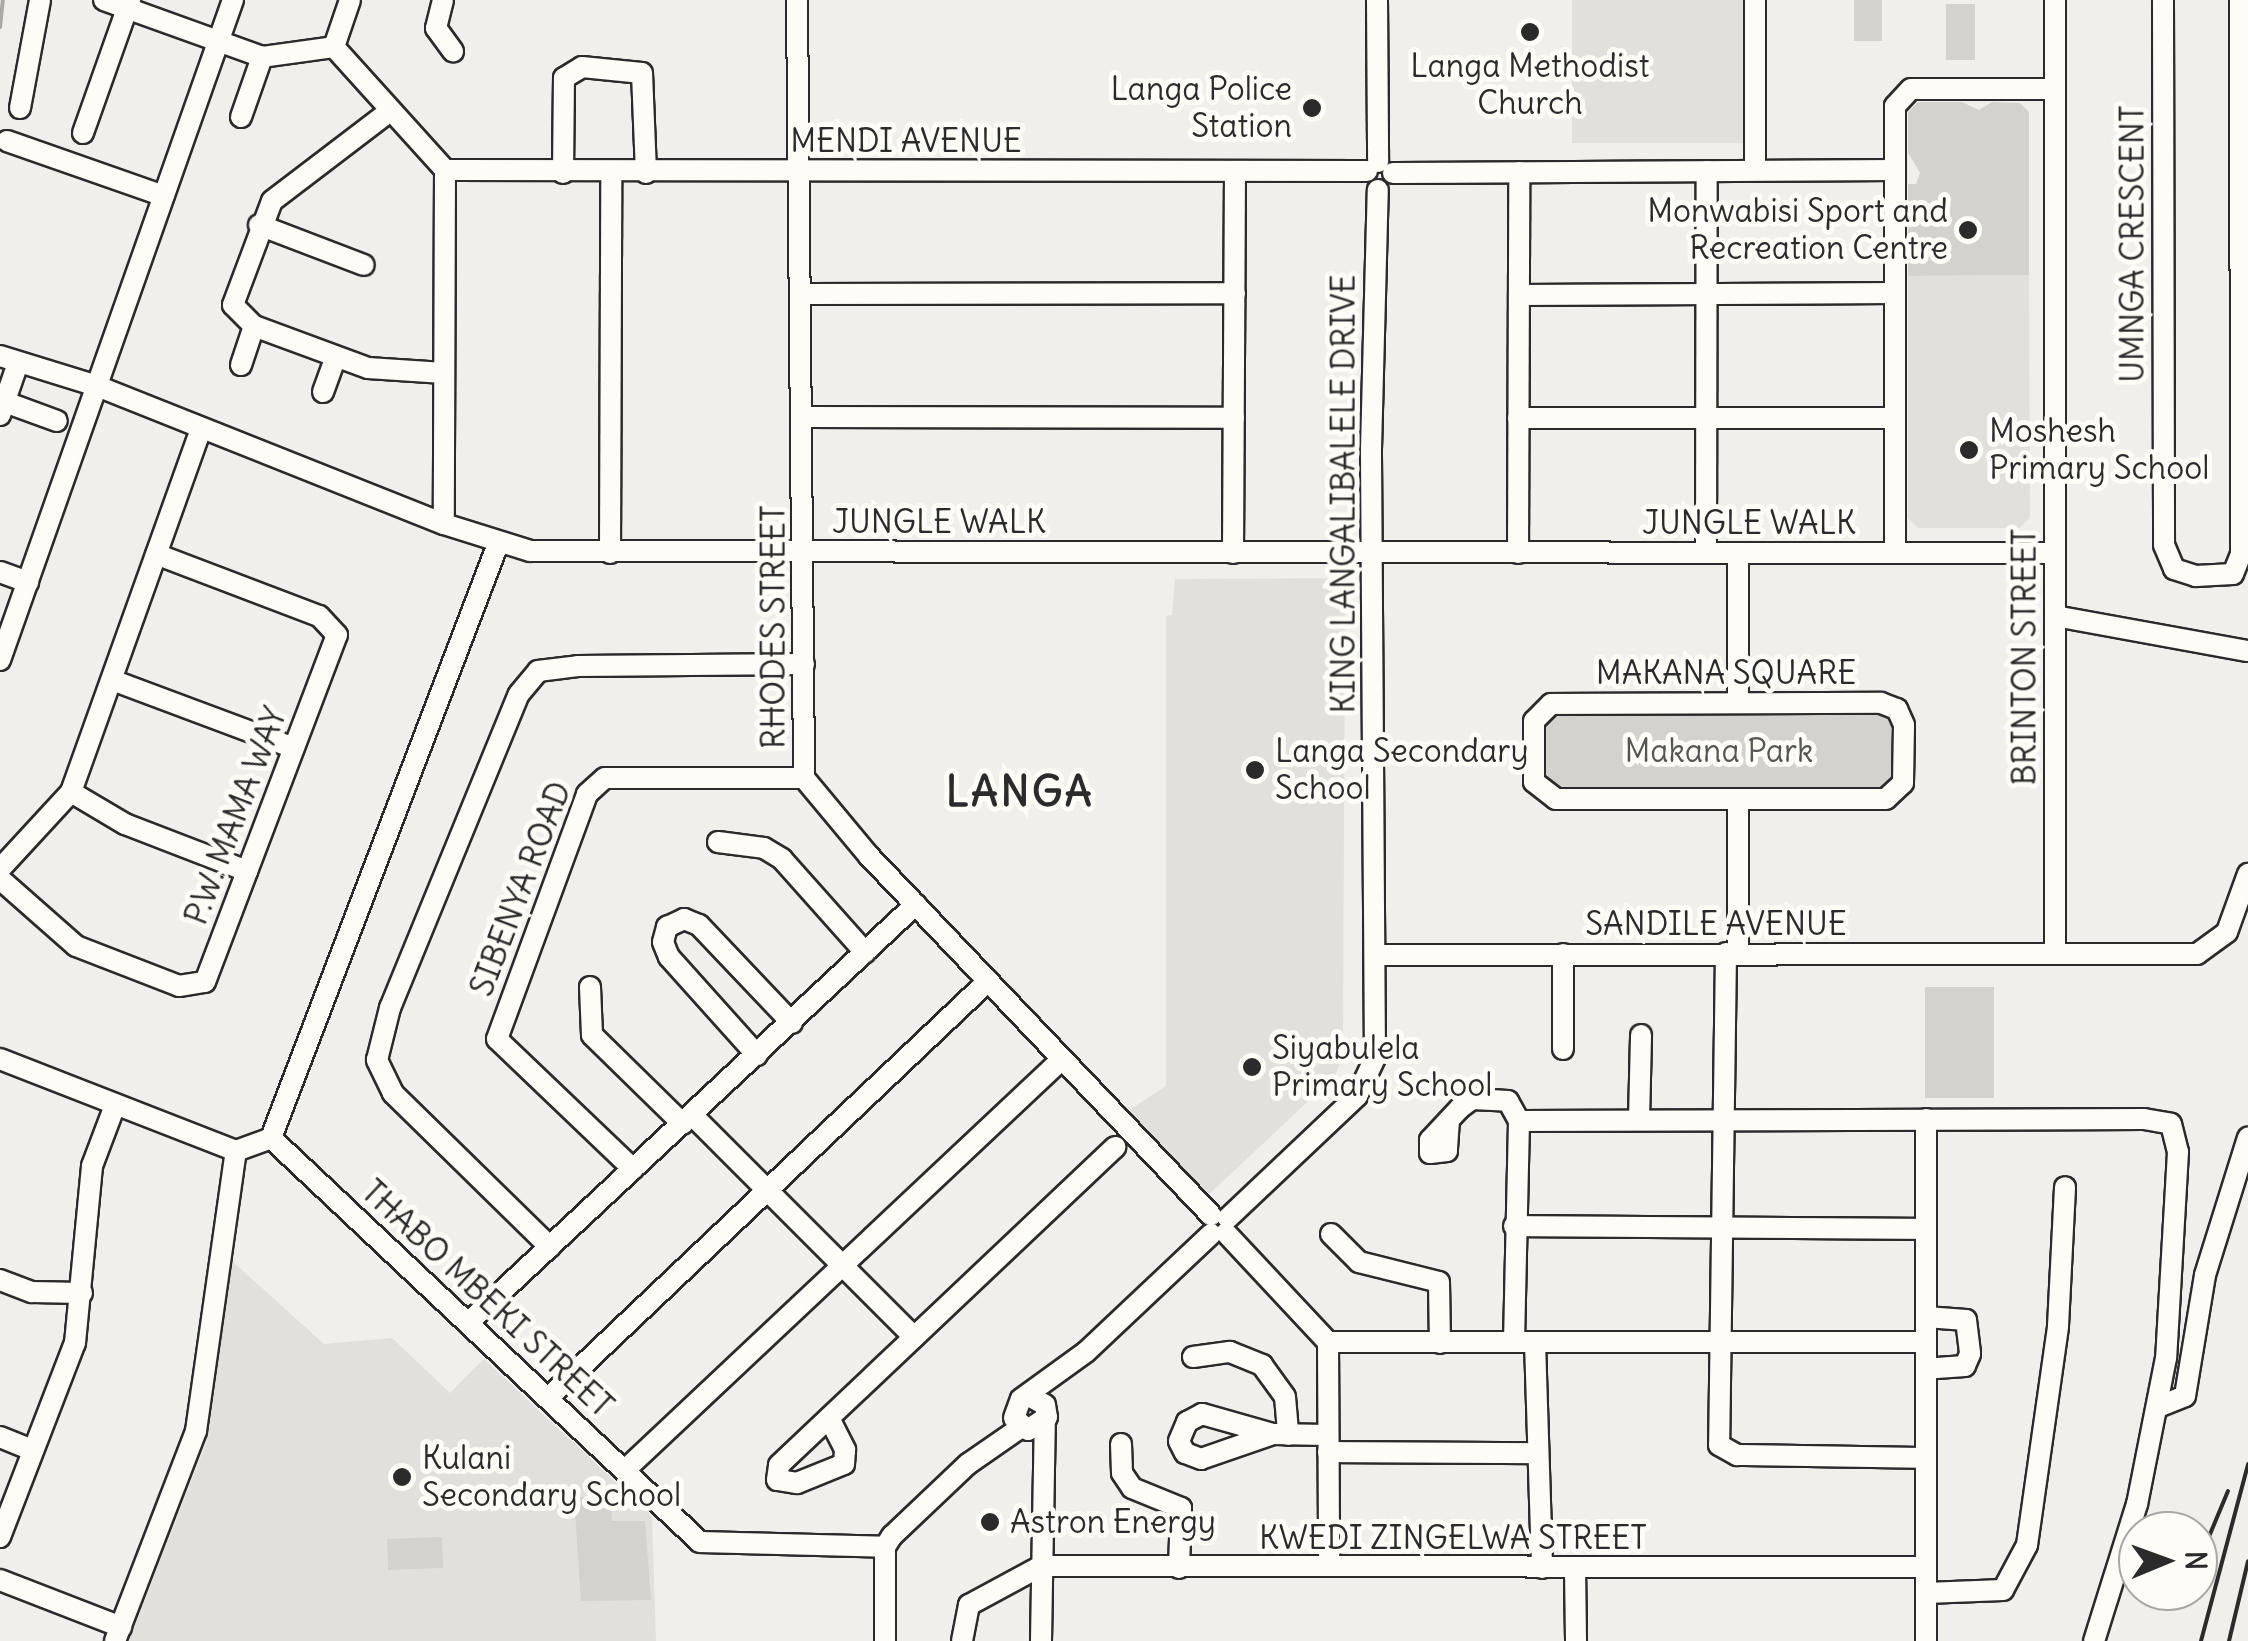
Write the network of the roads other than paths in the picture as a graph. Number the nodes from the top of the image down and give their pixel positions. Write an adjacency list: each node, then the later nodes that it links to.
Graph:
1 (40, 0): 18 (street)
2 (104, 0): 12 (street)
3 (233, 0): 13 (street)
4 (350, 0): 14 (street)
5 (443, 0): 15 (street)
6 (797, 0): 27 (street, RHODES STREET)
7 (1377, 0): 33 (street, KING LANGALIBALELE DRIVE)
8 (1755, 0): 25 (street)
9 (2055, 0): 17 (street, BRINTON STREET)
10 (2163, 0): 11 (street, UMNGA CRESCENT)
11 (2240, 0)
12 (128, 4): 13 (street); 21 (street)
13 (218, 42): 16 (street); 34 (street)
14 (334, 47): 16 (street); 19 (street)
15 (453, 51)
16 (262, 57): 20 (street)
17 (2055, 89): 26 (street); 62 (street, BRINTON STREET)
18 (20, 108)
19 (390, 111): 23 (street); 35 (street)
20 (241, 117)
21 (83, 133)
22 (7, 141): 34 (street)
23 (445, 170): 30 (street, MENDI AVENUE); 46 (street)
24 (1234, 170): 27 (street, MENDI AVENUE); 33 (street, MENDI AVENUE); 37 (street)
25 (1756, 170): 26 (street, MENDI AVENUE); 28 (street, MENDI AVENUE)
26 (1894, 170): 38 (street)
27 (804, 171): 32 (street, MENDI AVENUE); 39 (street, RHODES STREET)
28 (1707, 171): 29 (street, MENDI AVENUE); 41 (street)
29 (1519, 172): 33 (street, MENDI AVENUE); 40 (street)
30 (563, 173): 31 (street, MENDI AVENUE); 32 (street)
31 (611, 173): 32 (street, MENDI AVENUE); 59 (street)
32 (646, 173)
33 (1379, 174): 63 (street, KING LANGALIBALELE DRIVE)
34 (164, 196): 47 (street)
35 (259, 225): 36 (street); 42 (street)
36 (364, 265)
37 (1235, 293): 39 (street); 52 (street)
38 (1895, 293): 41 (street); 54 (street)
39 (804, 294): 50 (street, RHODES STREET)
40 (1518, 294): 41 (street); 53 (street)
41 (1708, 294): 51 (street)
42 (254, 326): 43 (street); 45 (street)
43 (336, 356): 46 (street); 48 (street)
44 (9, 360): 47 (street, JUNGLE WALK); 49 (street)
45 (241, 365)
46 (444, 373): 57 (street)
47 (97, 386): 56 (street, JUNGLE WALK); 70 (street)
48 (324, 392)
49 (2, 409): 55 (street)
50 (804, 416): 52 (street); 60 (street, RHODES STREET)
51 (1707, 417): 53 (street); 54 (street); 65 (street)
52 (1234, 418): 61 (street)
53 (1518, 418): 64 (street)
54 (1894, 418): 67 (street)
55 (57, 421)
56 (200, 429): 57 (street, JUNGLE WALK); 68 (street)
57 (444, 524): 58 (street, JUNGLE WALK)
58 (498, 544): 59 (street, JUNGLE WALK); 108 (street)
59 (610, 552): 60 (street, JUNGLE WALK)
60 (804, 552): 61 (street, JUNGLE WALK); 75 (street, RHODES STREET)
61 (1233, 552): 63 (street, JUNGLE WALK)
62 (2054, 552): 67 (street, JUNGLE WALK); 71 (street, BRINTON STREET)
63 (1374, 553): 64 (street, JUNGLE WALK); 92 (street, KING LANGALIBALELE DRIVE)
64 (1518, 553): 65 (street, JUNGLE WALK)
65 (1706, 553): 66 (street, JUNGLE WALK)
66 (1738, 553): 67 (street, JUNGLE WALK); 77 (street)
67 (1895, 553)
68 (156, 554): 76 (street); 78 (street, P.W. MAMA WAY)
69 (0, 572): 70 (street)
70 (28, 582): 72 (street)
71 (2054, 616): 73 (street); 91 (street, BRINTON STREET)
72 (4, 636): 74 (street)
73 (2248, 651)
74 (0, 660)
75 (804, 664): 79 (street, RHODES STREET); 120 (street)
76 (112, 680): 78 (street); 80 (street)
77 (1738, 703): 81 (street, MAKANA SQUARE); 81 (street, MAKANA SQUARE)
78 (294, 748): 84 (street, P.W. MAMA WAY)
79 (804, 778): 87 (street, RHODES STREET); 112 (street, SIBENYA ROAD)
80 (70, 792): 83 (street); 84 (street)
81 (1738, 799): 89 (street)
82 (718, 842): 88 (street)
83 (0, 869)
84 (247, 871): 86 (street, P.W. MAMA WAY)
85 (2248, 874): 91 (street, SANDILE AVENUE)
86 (0, 879)
87 (916, 904): 88 (street); 93 (street, RHODES STREET)
88 (865, 952): 95 (street)
89 (1732, 953): 90 (street, SANDILE AVENUE); 91 (street, SANDILE AVENUE); 103 (street)
90 (1563, 954): 92 (street, SANDILE AVENUE); 97 (street)
91 (2054, 954)
92 (1377, 955): 115 (street, KING LANGALIBALELE DRIVE)
93 (988, 981): 100 (street, RHODES STREET); 114 (street)
94 (590, 987): 105 (street)
95 (792, 1023): 98 (street); 98 (street)
96 (1641, 1036): 102 (street)
97 (1563, 1049)
98 (757, 1055): 105 (street)
99 (0, 1059): 101 (street)
100 (1062, 1059): 115 (street, RHODES STREET); 121 (street)
101 (115, 1105): 111 (street); 123 (street)
102 (1640, 1118): 103 (street); 107 (street)
103 (1722, 1118): 104 (street); 117 (street)
104 (1926, 1119): 118 (street); 136 (street)
105 (688, 1120): 112 (street); 114 (street)
106 (1450, 1120): 107 (street)
107 (1520, 1121): 116 (street)
108 (271, 1138): 111 (street); 125 (street, THABO MBEKI STREET)
109 (2248, 1138): 136 (street)
110 (1115, 1147): 126 (street)
111 (236, 1151): 156 (street)
112 (633, 1170): 120 (street)
113 (2065, 1186): 155 (street)
114 (766, 1189): 121 (street); 135 (street)
115 (1219, 1225): 127 (street, RHODES STREET); 132 (street, KING LANGALIBALELE DRIVE)
116 (1514, 1226): 117 (street); 128 (street)
117 (1720, 1228): 118 (street); 129 (street)
118 (1926, 1229): 124 (street)
119 (1331, 1234): 131 (street)
120 (550, 1246): 125 (street)
121 (843, 1266): 126 (street); 145 (street)
122 (0, 1280): 123 (street)
123 (82, 1294): 142 (street)
124 (1926, 1317): 130 (street); 134 (street)
125 (468, 1323): 135 (street, THABO MBEKI STREET)
126 (914, 1337): 137 (street)
127 (1328, 1342): 131 (street); 141 (street)
128 (1524, 1342): 129 (street); 131 (street); 143 (street)
129 (1719, 1342): 130 (street); 144 (street)
130 (1926, 1342): 134 (street)
131 (1440, 1343)
132 (1086, 1352): 138 (street, KING LANGALIBALELE DRIVE); 138 (street, KING LANGALIBALELE DRIVE)
133 (1193, 1357): 141 (street)
134 (1926, 1369): 144 (street)
135 (548, 1398): 145 (street, THABO MBEKI STREET)
136 (2158, 1408): 162 (street)
137 (829, 1418)
138 (1031, 1420): 147 (street); 148 (street)
139 (0, 1437): 142 (street)
140 (1121, 1444): 150 (street)
141 (1328, 1444): 143 (street); 149 (street)
142 (33, 1450): 146 (street)
143 (1537, 1453): 151 (street)
144 (1926, 1458): 153 (street)
145 (625, 1470): 147 (street, THABO MBEKI STREET)
146 (0, 1537)
147 (886, 1547): 157 (street)
148 (1041, 1566): 150 (street, KWEDI ZINGELWA STREET); 158 (street, KWEDI ZINGELWA STREET); 159 (street)
149 (1329, 1566): 150 (street, KWEDI ZINGELWA STREET); 151 (street, KWEDI ZINGELWA STREET)
150 (1179, 1568)
151 (1542, 1568): 152 (street, KWEDI ZINGELWA STREET)
152 (1576, 1568): 153 (street, KWEDI ZINGELWA STREET); 160 (street)
153 (1926, 1568): 155 (street)
154 (0, 1580): 156 (street)
155 (1926, 1594): 161 (street)
156 (118, 1634)
157 (885, 1641)
158 (962, 1641)
159 (1041, 1641)
160 (1576, 1641)
161 (1926, 1641)
162 (2094, 1641)

